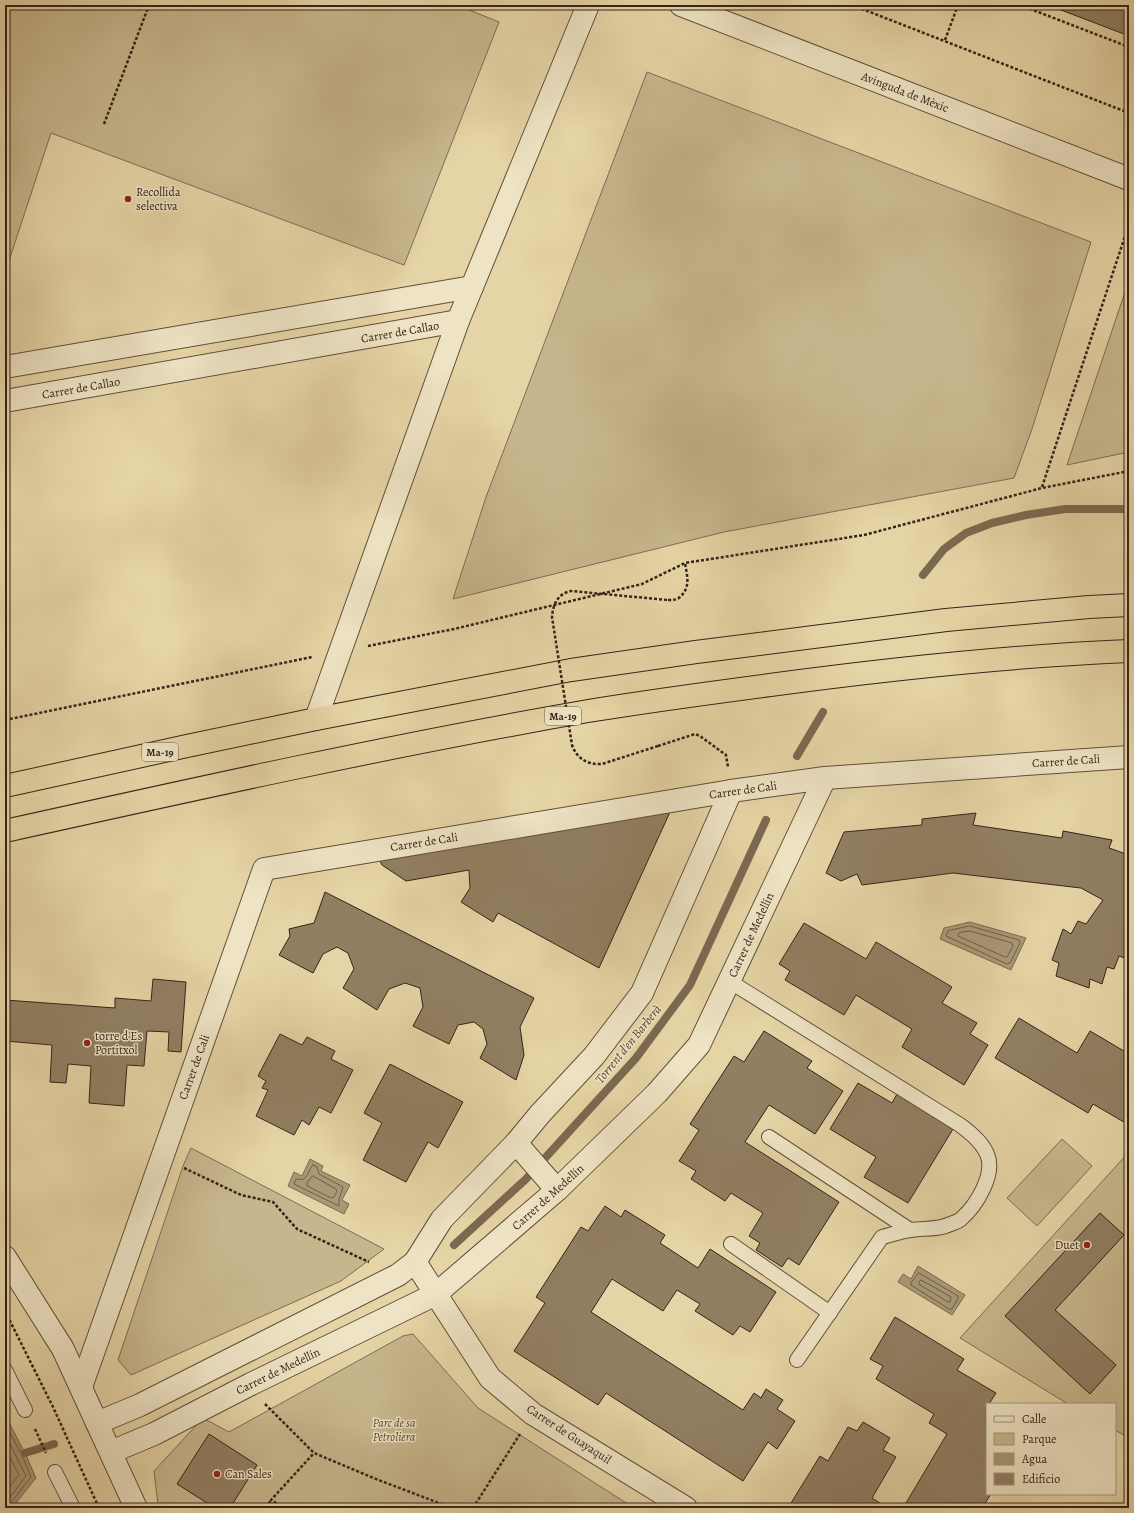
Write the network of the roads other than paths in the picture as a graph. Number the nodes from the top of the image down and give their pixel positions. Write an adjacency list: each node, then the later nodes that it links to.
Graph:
1 (588, 5): 4 (street)
2 (681, 5): 3 (street, Avinguda de Mèxic)
3 (1129, 179)
4 (472, 287): 5 (street); 6 (street)
5 (458, 322): 7 (street, Carrer de Callao); 10 (street)
6 (5, 367)
7 (5, 401)
8 (1129, 605): 10 (highway, Ma-19)
9 (1129, 651): 15 (highway, Ma-19)
10 (316, 719): 13 (highway, Ma-19)
11 (1129, 757): 12 (street, Carrer de Cali)
12 (825, 778): 14 (street, Carrer de Cali); 16 (street, Carrer de Medellín)
13 (5, 786)
14 (731, 791): 18 (street); 28 (street, Carrer de Cali)
15 (5, 831)
16 (729, 981): 19 (street, Carrer de Medellín); 20 (lane)
17 (769, 1137): 20 (lane)
18 (516, 1143): 19 (street); 23 (street)
19 (557, 1190): 24 (street, Carrer de Medellín)
20 (910, 1230): 25 (lane)
21 (731, 1244): 25 (lane)
22 (5, 1257): 28 (street)
23 (415, 1262): 24 (street, Carrer de Guayaquil); 30 (street)
24 (436, 1294): 31 (street, Carrer de Medellín); 35 (street, Carrer de Guayaquil)
25 (830, 1313): 26 (lane)
26 (797, 1360)
27 (5, 1370): 29 (lane)
28 (80, 1387): 30 (street)
29 (25, 1410)
30 (97, 1422): 31 (street)
31 (109, 1449): 34 (street)
32 (54, 1472): 33 (lane)
33 (73, 1508)
34 (136, 1508)
35 (686, 1508)

